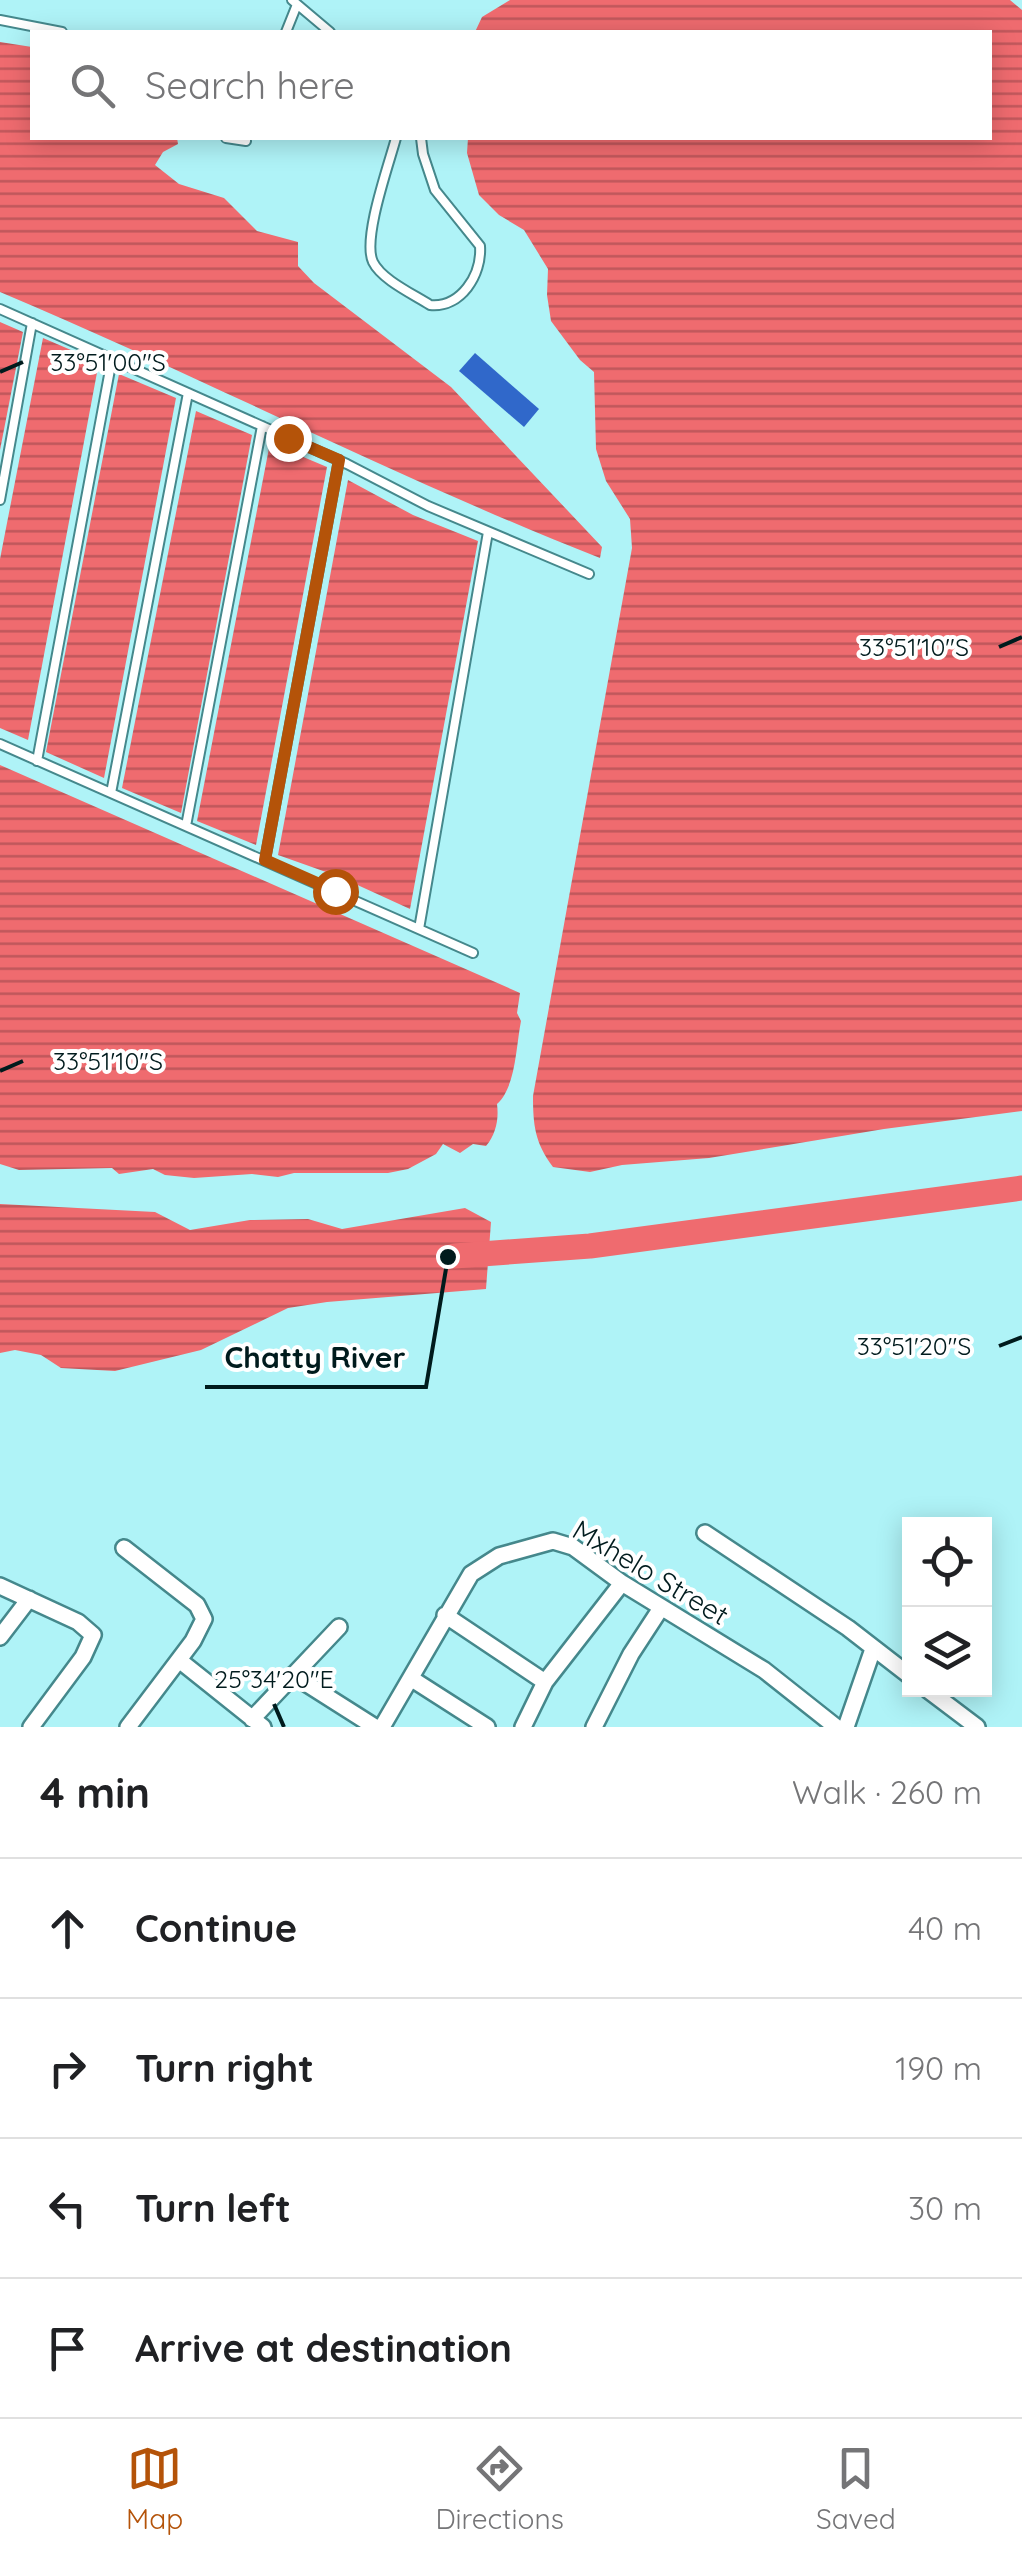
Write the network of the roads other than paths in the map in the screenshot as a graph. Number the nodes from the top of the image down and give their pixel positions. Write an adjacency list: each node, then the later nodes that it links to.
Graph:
1 (294, 3): 4 (lane); 5 (lane)
2 (0, 20): 3 (lane)
3 (52, 30)
4 (287, 30)
5 (328, 30)
6 (239, 140): 9 (lane)
7 (395, 140): 8 (lane)
8 (421, 140)
9 (246, 141)
10 (0, 309): 11 (lane)
11 (32, 324): 12 (lane); 16 (lane)
12 (112, 359): 13 (lane); 20 (lane)
13 (188, 393): 14 (lane); 21 (lane)
14 (262, 426): 15 (lane); 22 (lane)
15 (339, 460): 17 (lane); 23 (lane)
16 (0, 500)
17 (488, 532): 18 (lane); 24 (lane)
18 (589, 574)
19 (0, 744): 20 (lane)
20 (37, 760): 21 (lane)
21 (111, 793): 22 (lane)
22 (186, 826): 23 (lane)
23 (265, 860): 24 (lane)
24 (418, 928): 25 (lane)
25 (472, 953)
26 (705, 1533): 35 (street)
27 (124, 1548): 36 (street)
28 (622, 1583): 31 (street, Mxhelo Street); 32 (street, Mxhelo Street); 40 (street)
29 (0, 1586): 30 (street)
30 (29, 1599): 34 (street); 45 (street)
31 (662, 1608): 50 (street); 51 (street, Mxhelo Street)
32 (446, 1616): 39 (street, Mxhelo Street); 40 (street)
33 (339, 1627): 38 (street)
34 (0, 1637)
35 (873, 1649): 37 (street); 52 (street)
36 (179, 1660): 43 (street); 44 (street)
37 (902, 1670)
38 (293, 1675): 42 (street); 43 (street)
39 (412, 1679): 47 (street, Mxhelo Street); 48 (street)
40 (545, 1682): 49 (street)
41 (937, 1697): 53 (street)
42 (354, 1721): 46 (street)
43 (258, 1723)
44 (135, 1724)
45 (31, 1727)
46 (374, 1727)
47 (382, 1727)
48 (487, 1727)
49 (523, 1727)
50 (594, 1727)
51 (836, 1727)
52 (846, 1727)
53 (978, 1727)

